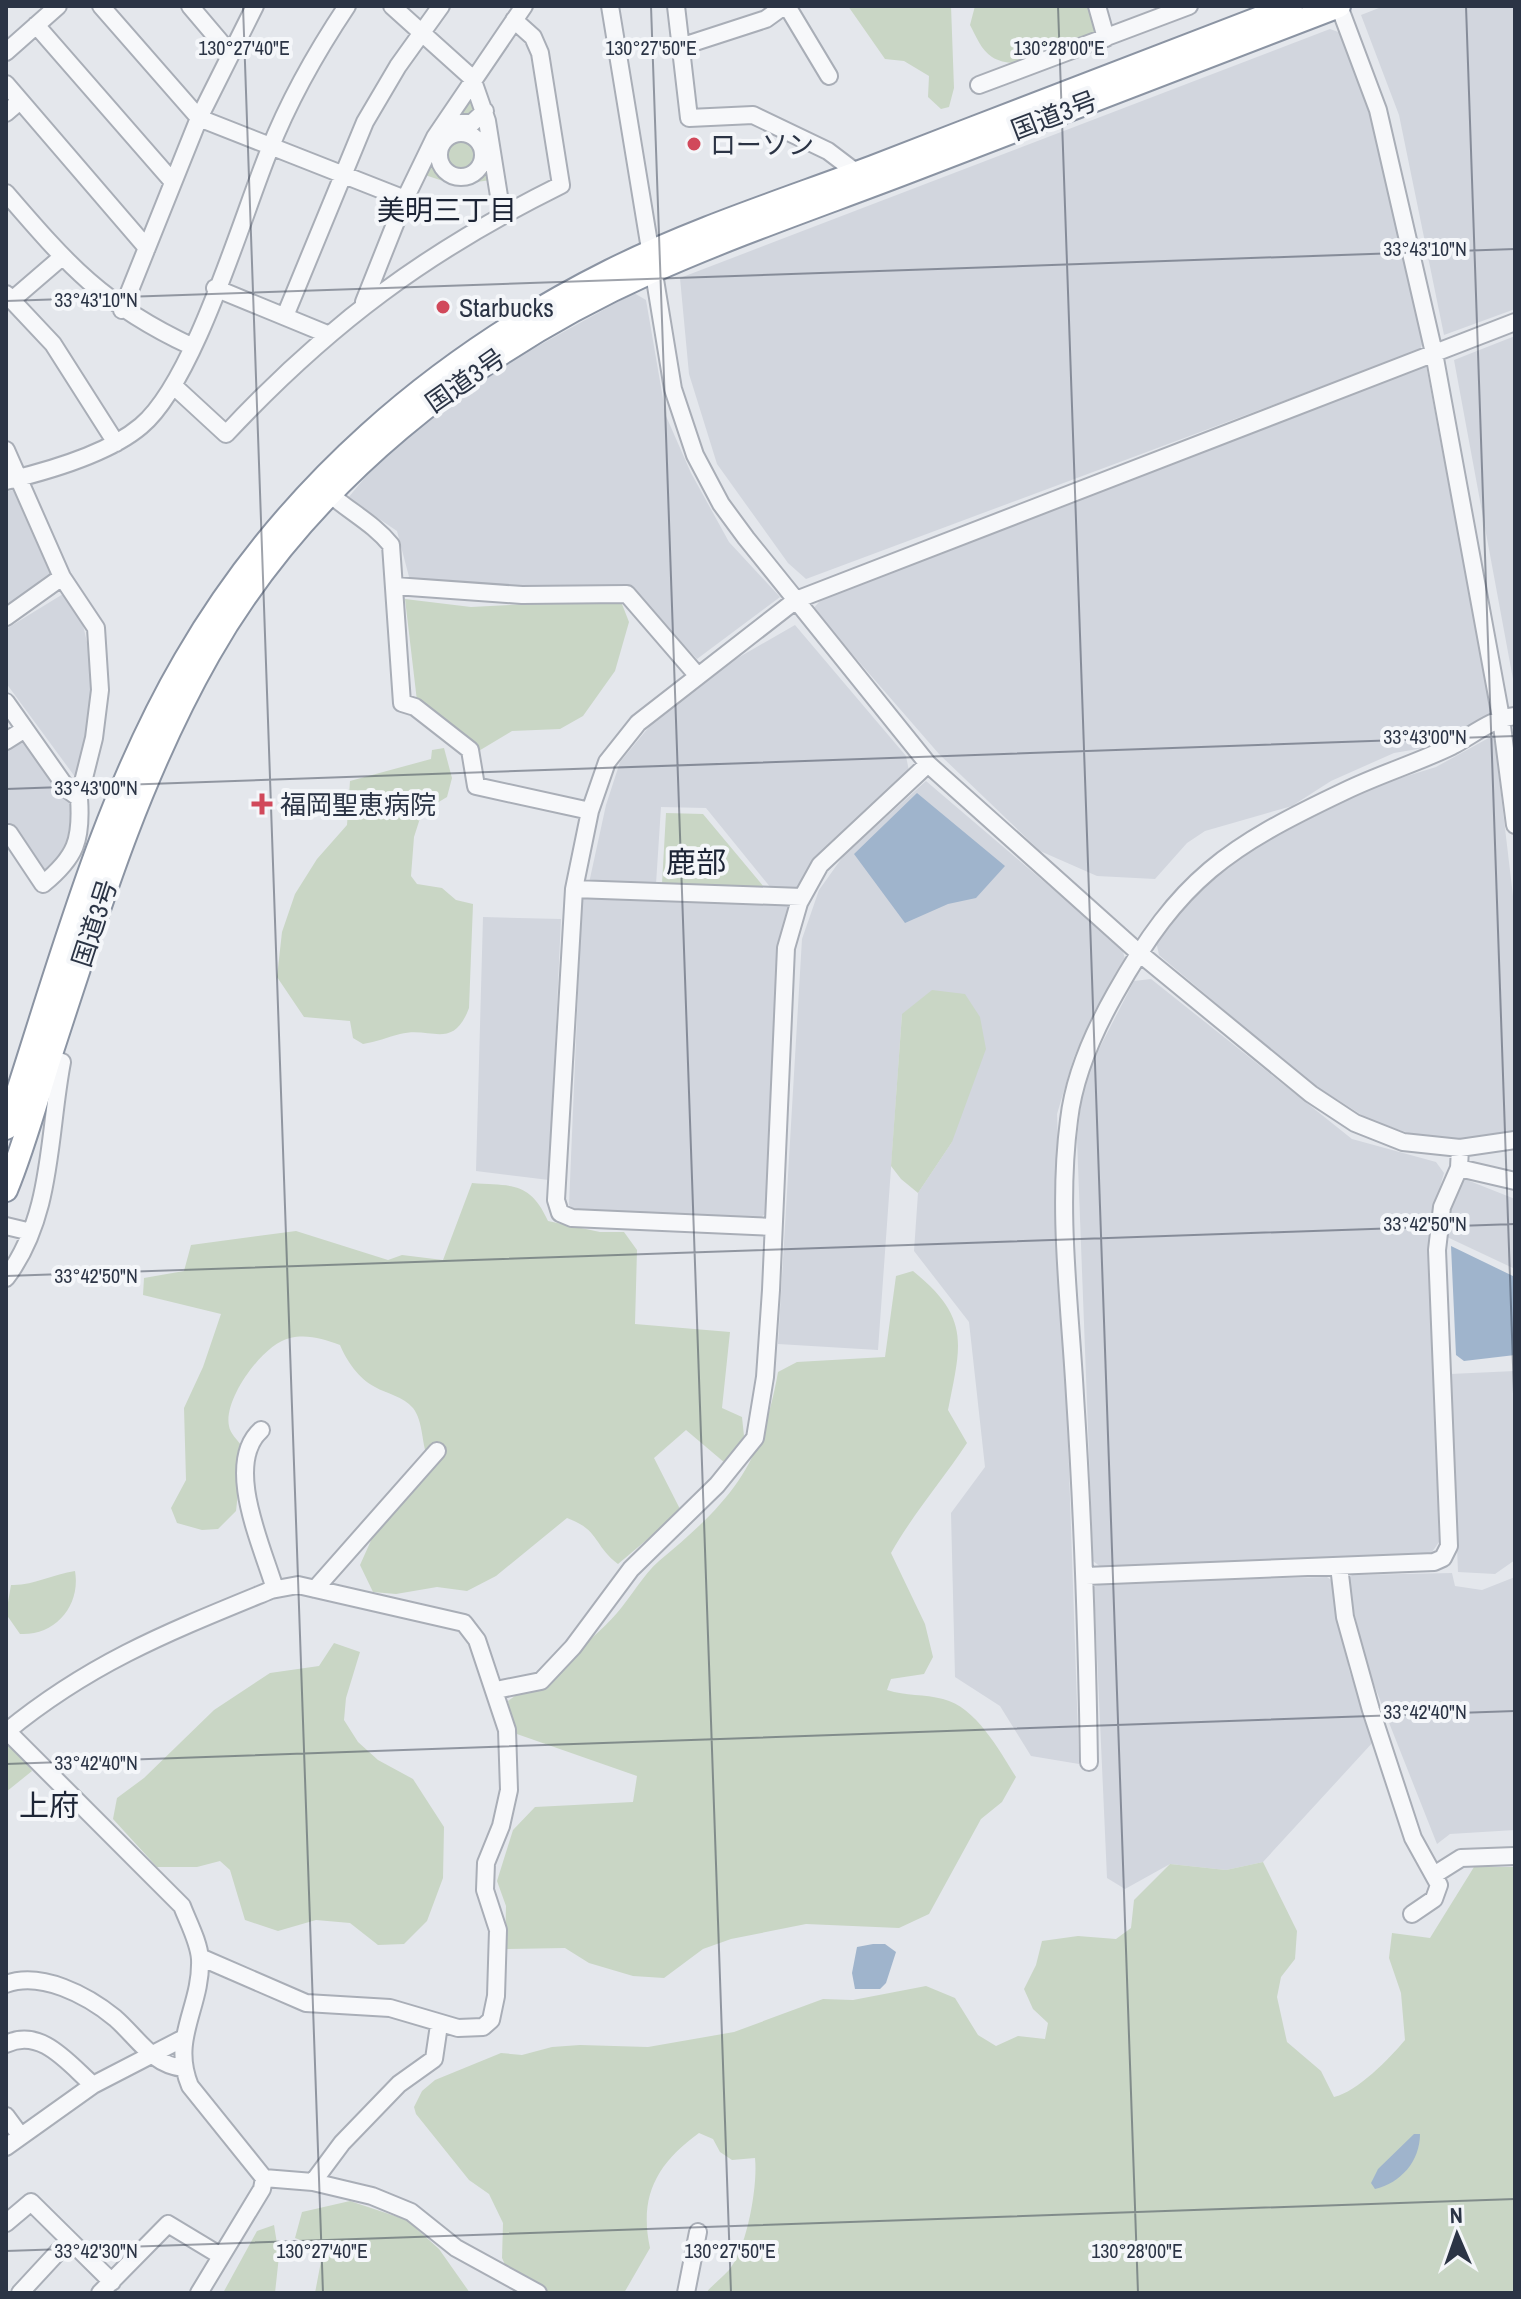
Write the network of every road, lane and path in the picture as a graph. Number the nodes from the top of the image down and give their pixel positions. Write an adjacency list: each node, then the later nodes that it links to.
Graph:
1 (58, 6): 17 (street)
2 (101, 6): 30 (street)
3 (190, 6): 22 (street)
4 (255, 6): 22 (street)
5 (347, 6): 32 (street)
6 (392, 6): 18 (street)
7 (441, 6): 18 (street)
8 (524, 6): 16 (street)
9 (610, 6): 42 (street)
10 (676, 6): 20 (street)
11 (785, 6): 20 (street); 23 (street)
12 (1097, 6): 19 (street)
13 (1189, 6): 19 (street)
14 (1291, 6): 34 (highway, 国道3号)
15 (1339, 6): 42 (highway, 国道3号); 51 (street)
16 (514, 20): 24 (street); 39 (street)
17 (36, 25): 21 (street); 36 (street)
18 (422, 31): 24 (street); 35 (street)
19 (1106, 38): 26 (street)
20 (683, 46): 34 (street)
21 (6, 52)
22 (229, 52): 30 (street)
23 (829, 76)
24 (472, 78): 28 (street); 33 (street)
25 (6, 84): 27 (street)
26 (979, 85)
27 (20, 101): 29 (street); 40 (street)
28 (485, 111): 31 (street); 39 (street)
29 (6, 113)
30 (199, 118): 32 (street); 36 (street)
31 (456, 133): 33 (street); 33 (street)
32 (270, 147): 35 (street); 43 (street)
33 (431, 159): 38 (street)
34 (857, 173): 42 (highway, 国道3号)
35 (342, 174): 38 (street); 47 (street)
36 (173, 182): 40 (street)
37 (6, 193): 41 (street)
38 (405, 199): 45 (street)
39 (502, 215): 45 (street)
40 (147, 248): 46 (street)
41 (62, 257): 44 (street); 46 (street)
42 (649, 264): 56 (highway, 国道3号); 59 (street); 75 (highway, 国道3号)
43 (215, 288): 47 (street); 50 (street)
44 (9, 297): 53 (street)
45 (363, 304): 49 (street)
46 (122, 310): 50 (street)
47 (285, 316): 49 (street)
48 (1515, 322): 51 (street)
49 (327, 334): 52 (street)
50 (191, 346): 52 (street)
51 (1434, 353): 59 (street); 63 (street)
52 (175, 387): 53 (street)
53 (116, 443): 55 (street)
54 (6, 450): 55 (street)
55 (11, 480): 57 (street)
56 (331, 495): 58 (street); 74 (highway, 国道3号)
57 (62, 577): 60 (street); 67 (street)
58 (395, 586): 61 (street); 68 (street)
59 (796, 600): 61 (street); 66 (street)
60 (6, 617)
61 (697, 675): 68 (street)
62 (6, 702): 64 (street)
63 (1508, 717): 69 (street); 73 (street)
64 (25, 729): 65 (street); 67 (street)
65 (6, 741)
66 (928, 764): 72 (street); 73 (street)
67 (79, 798): 70 (street)
68 (590, 811): 71 (street)
69 (1515, 825)
70 (7, 832)
71 (574, 889): 72 (street); 82 (street)
72 (802, 897): 82 (street)
73 (1138, 952): 77 (street); 88 (street)
74 (50, 1058): 80 (highway, 国道3号); 83 (street)
75 (6, 1128)
76 (1515, 1140): 77 (street)
77 (1460, 1148): 78 (street)
78 (1459, 1168): 79 (street); 87 (street)
79 (1515, 1181)
80 (6, 1190)
81 (6, 1226): 83 (street)
82 (773, 1227): 91 (street)
83 (31, 1232): 84 (street)
84 (6, 1278)
85 (261, 1430): 89 (street)
86 (437, 1451): 90 (street)
87 (1339, 1566): 88 (street); 95 (street)
88 (1086, 1576): 93 (street)
89 (275, 1589): 90 (street); 92 (street)
90 (315, 1589): 91 (street)
91 (496, 1690): 99 (street)
92 (6, 1731): 97 (street)
93 (1089, 1762)
94 (1515, 1856): 95 (street)
95 (1434, 1875): 96 (street)
96 (1412, 1914)
97 (200, 1957): 99 (street); 100 (street)
98 (6, 1984): 102 (street)
99 (439, 2025): 109 (street)
100 (182, 2039): 102 (street); 103 (street)
101 (6, 2044): 104 (street)
102 (154, 2056): 103 (street); 104 (street)
103 (183, 2068): 108 (street)
104 (93, 2085): 106 (street)
105 (6, 2116): 106 (street)
106 (20, 2135): 107 (street)
107 (6, 2147)
108 (264, 2178): 109 (street); 113 (street)
109 (313, 2182): 117 (street)
110 (6, 2223): 112 (street)
111 (698, 2232): 118 (street)
112 (69, 2240): 114 (street); 115 (street)
113 (221, 2256): 114 (street); 116 (street)
114 (106, 2287)
115 (20, 2293)
116 (199, 2293)
117 (538, 2293)
118 (686, 2293)

